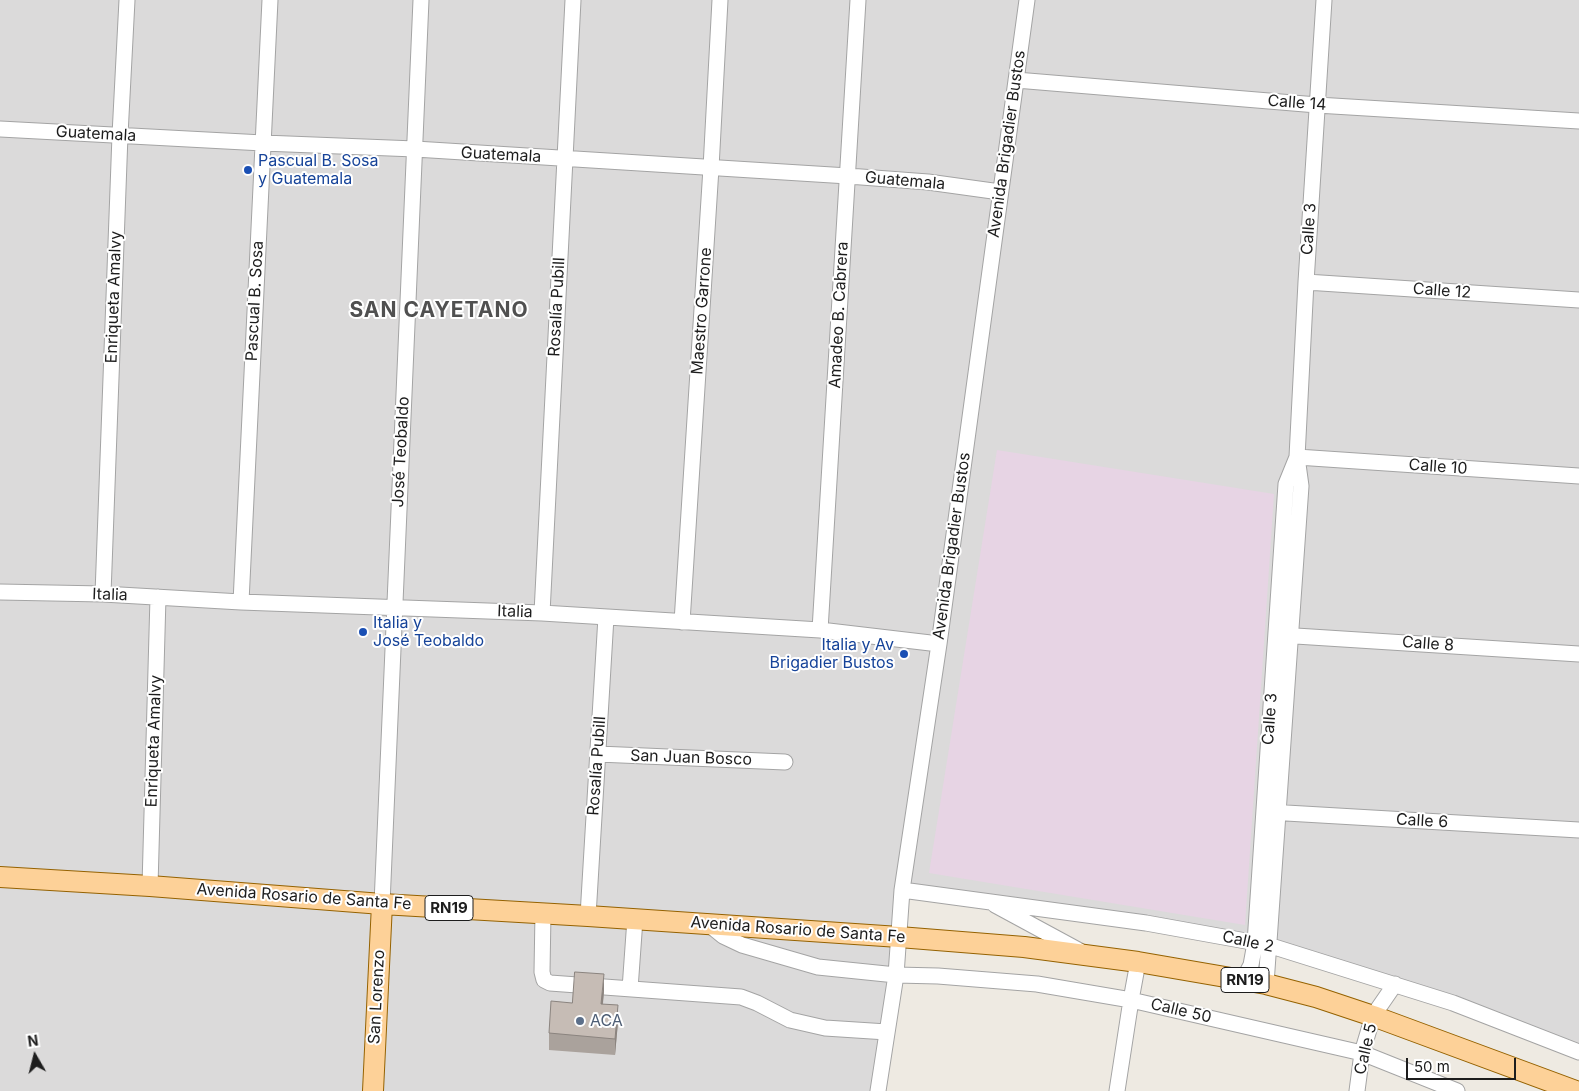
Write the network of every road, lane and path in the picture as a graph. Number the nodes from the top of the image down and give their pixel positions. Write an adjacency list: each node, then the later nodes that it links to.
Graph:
1 (127, 0): 13 (street, Enriqueta Amalvy)
2 (270, 0): 14 (street, Pascual B. Sosa)
3 (421, 0): 15 (street, José Teobaldo)
4 (573, 0): 16 (street, Rosalía Pubill)
5 (720, 0): 17 (street, Maestro Garrone)
6 (858, 0): 18 (street, Amadeo B. Cabrera)
7 (1027, 0): 9 (street, Avenida Brigadier Bustos)
8 (1324, 0): 10 (street, Calle 3)
9 (1016, 80): 10 (street, Calle 14); 19 (street, Avenida Brigadier Bustos)
10 (1317, 105): 11 (street, Calle 14); 20 (street, Calle 3)
11 (1579, 121)
12 (0, 128): 13 (street, Guatemala)
13 (120, 135): 14 (street, Guatemala); 25 (street, Enriqueta Amalvy)
14 (263, 143): 15 (street, Guatemala); 27 (street, Pascual B. Sosa)
15 (415, 149): 16 (street, Guatemala); 28 (street, José Teobaldo)
16 (565, 158): 17 (street, Guatemala); 29 (street, Rosalía Pubill)
17 (711, 168): 18 (street, Guatemala); 31 (street, Maestro Garrone)
18 (848, 176): 19 (street, Guatemala); 32 (street, Amadeo B. Cabrera)
19 (1000, 192): 34 (street, Avenida Brigadier Bustos)
20 (1306, 282): 21 (street, Calle 12); 22 (street, Calle 3)
21 (1579, 300)
22 (1297, 457): 23 (street, Calle 10); 33 (street, Calle 3)
23 (1579, 476)
24 (0, 592): 25 (street, Italia)
25 (103, 594): 26 (street, Italia)
26 (158, 597): 27 (street, Italia); 41 (street, Enriqueta Amalvy)
27 (241, 602): 28 (street, Italia)
28 (395, 608): 29 (street, Italia); 44 (street, José Teobaldo)
29 (542, 613): 30 (street, Italia)
30 (606, 617): 31 (street, Italia); 36 (street, Rosalía Pubill)
31 (682, 622): 32 (street, Italia)
32 (820, 630): 34 (street, Italia)
33 (1283, 635): 35 (street, Calle 8); 38 (street, Calle 3)
34 (939, 644): 42 (street, Avenida Brigadier Bustos)
35 (1579, 654)
36 (598, 754): 37 (street, San Juan Bosco); 46 (street, Rosalía Pubill)
37 (785, 762)
38 (1271, 812): 39 (street, Calle 6); 50 (street, Calle 3)
39 (1579, 830)
40 (0, 877): 41 (main road, Avenida Rosario de Santa Fe / RN19)
41 (150, 886): 44 (main road, Avenida Rosario de Santa Fe / RN19)
42 (902, 890): 43 (street, Calle 2); 49 (street, Avenida Brigadier Bustos)
43 (987, 901): 50 (street, Calle 2); 51 (street)
44 (382, 904): 45 (main road, Avenida Rosario de Santa Fe / RN19); 63 (main road, San Lorenzo)
45 (543, 913): 46 (main road, Avenida Rosario de Santa Fe / RN19); 57 (street)
46 (588, 916): 47 (main road, Avenida Rosario de Santa Fe / RN19)
47 (635, 919): 48 (main road, Avenida Rosario de Santa Fe / RN19); 57 (street)
48 (707, 924): 49 (main road, Avenida Rosario de Santa Fe / RN19); 53 (street, Calle 50)
49 (899, 936): 51 (main road, Avenida Rosario de Santa Fe / RN19); 53 (street, Avenida Brigadier Bustos)
50 (1262, 944): 54 (street, Calle 3); 55 (street, Calle 3); 56 (street, Calle 2)
51 (1088, 956): 52 (main road, Avenida Rosario de Santa Fe / RN19)
52 (1138, 962): 54 (main road, Avenida Rosario de Santa Fe / RN19); 58 (street)
53 (896, 975): 58 (street, Calle 50); 60 (street, Avenida Brigadier Bustos)
54 (1243, 980): 55 (main road, Avenida Rosario de Santa Fe / RN19)
55 (1266, 984): 59 (main road, Avenida Rosario de Santa Fe / RN19)
56 (1395, 984): 59 (street, Calle 5); 61 (street, Calle 2)
57 (630, 989): 60 (street)
58 (1131, 1000): 62 (street, Calle 50); 65 (street)
59 (1373, 1016): 62 (street, Calle 5); 68 (main road, Avenida Rosario de Santa Fe / RN19)
60 (887, 1032): 64 (street, Avenida Brigadier Bustos)
61 (1579, 1052)
62 (1362, 1053): 66 (street, Calle 5); 67 (street, Calle 50)
63 (373, 1091)
64 (878, 1091)
65 (1118, 1091)
66 (1357, 1091)
67 (1457, 1091)
68 (1576, 1091)

